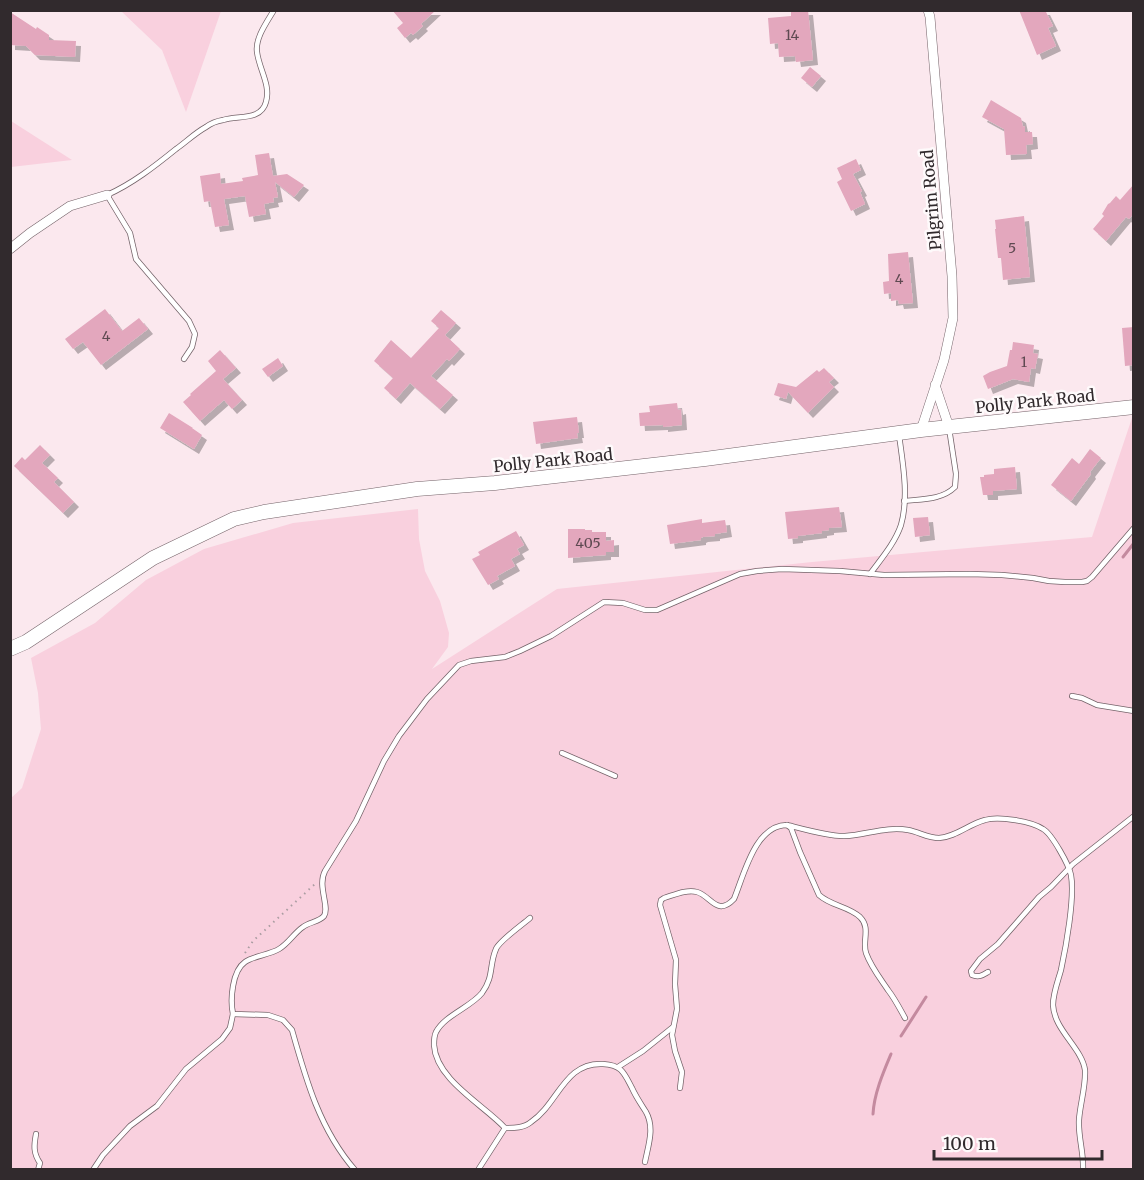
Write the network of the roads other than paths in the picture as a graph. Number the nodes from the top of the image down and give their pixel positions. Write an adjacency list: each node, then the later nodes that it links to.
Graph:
1 (274, 10): 3 (lane)
2 (928, 10): 6 (street, Pilgrim Road)
3 (107, 195): 4 (street); 5 (lane)
4 (10, 249)
5 (184, 359)
6 (935, 386): 8 (street); 9 (street, Pilgrim Road)
7 (1134, 407): 8 (street, Polly Park Road)
8 (949, 427): 9 (street, Polly Park Road); 11 (lane)
9 (921, 430): 10 (street, Polly Park Road)
10 (898, 433): 11 (lane); 14 (street, Polly Park Road)
11 (904, 501): 13 (lane)
12 (1134, 528): 13 (lane)
13 (870, 574): 24 (lane)
14 (10, 649)
15 (1072, 696): 16 (lane)
16 (1134, 711)
17 (562, 753): 18 (lane)
18 (615, 776)
19 (1134, 816): 21 (lane)
20 (787, 825): 21 (lane); 25 (lane); 26 (lane)
21 (1068, 869): 23 (lane); 36 (lane)
22 (530, 918): 29 (lane)
23 (988, 972)
24 (233, 1014): 33 (lane); 34 (lane)
25 (905, 1018)
26 (673, 1027): 27 (lane); 28 (lane)
27 (618, 1066): 29 (lane); 31 (lane)
28 (680, 1088)
29 (505, 1128): 35 (lane)
30 (36, 1134): 32 (lane)
31 (645, 1162)
32 (38, 1170)
33 (93, 1170)
34 (355, 1170)
35 (478, 1170)
36 (1083, 1170)

